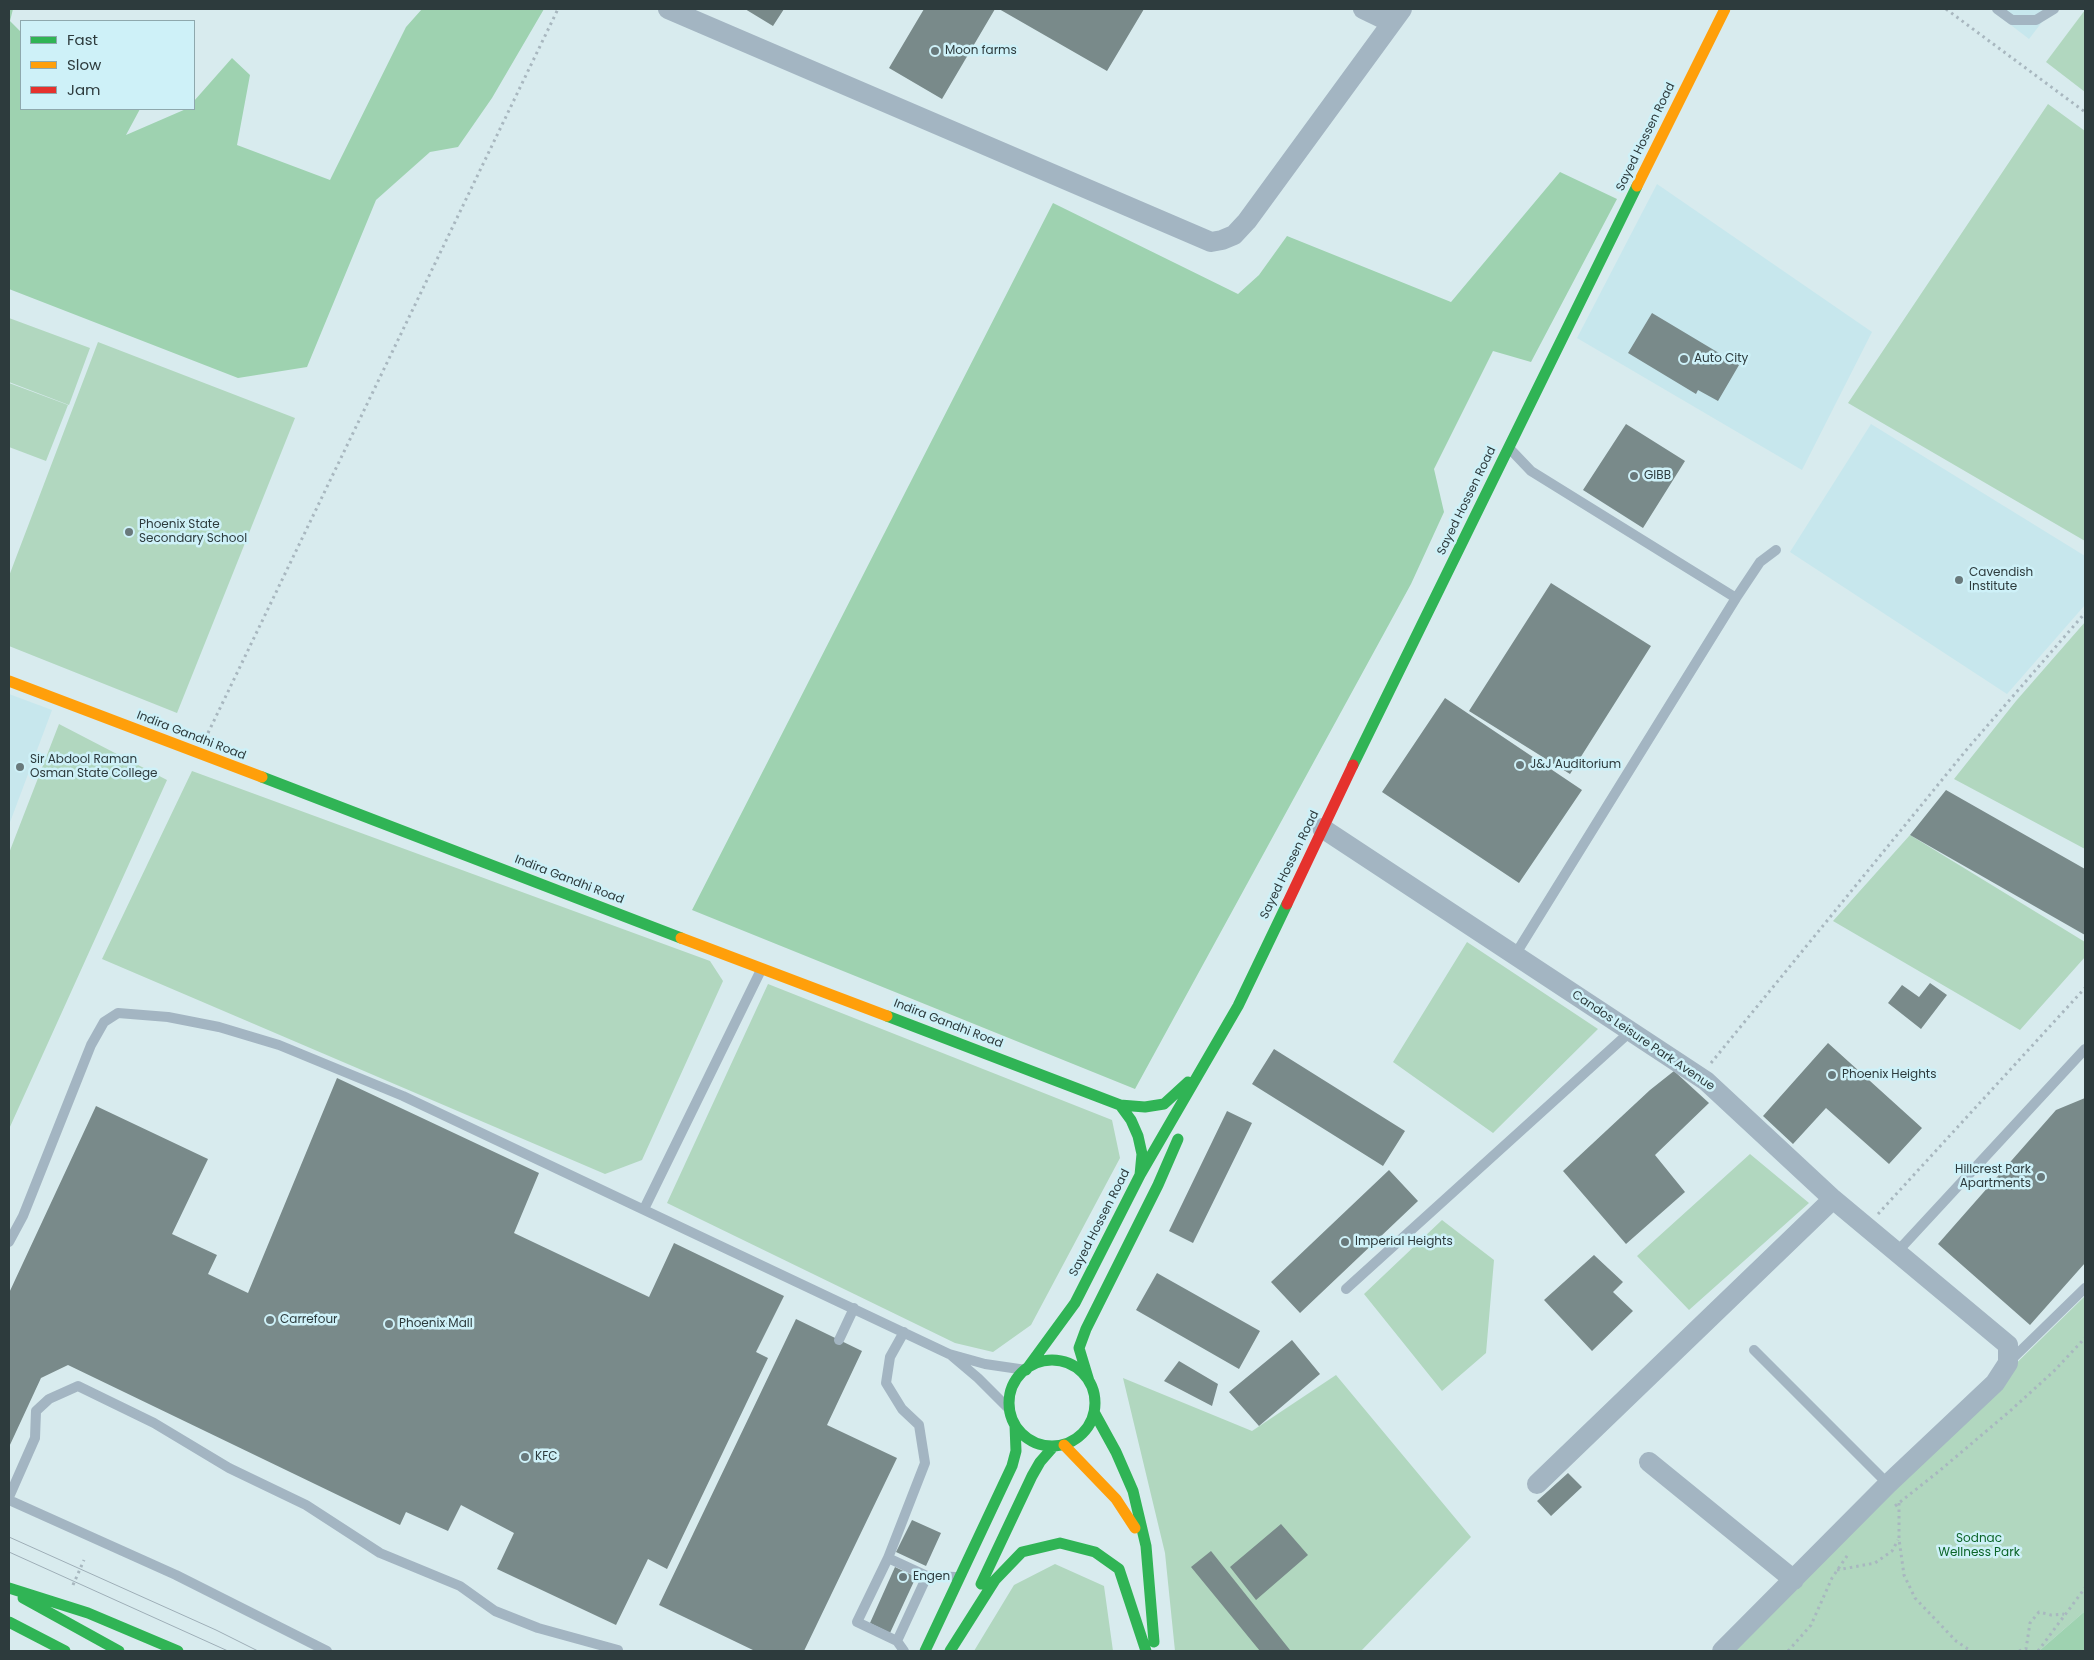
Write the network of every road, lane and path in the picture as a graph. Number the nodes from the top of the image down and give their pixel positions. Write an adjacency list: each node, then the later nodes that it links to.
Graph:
1 (558, 9): 15 (path)
2 (668, 9): 8 (street)
3 (1363, 9): 8 (street)
4 (1725, 9): 10 (main road, Sayed Hossen Road)
5 (1946, 9): 9 (path)
6 (1997, 9): 7 (lane)
7 (2054, 9)
8 (1397, 16)
9 (2085, 112)
10 (1509, 448): 12 (lane); 16 (main road, Sayed Hossen Road)
11 (1776, 550): 12 (lane)
12 (1736, 598): 17 (lane)
13 (2085, 613): 24 (path)
14 (9, 682): 15 (main road, Indira Gandhi Road)
15 (198, 753): 18 (main road, Indira Gandhi Road)
16 (1322, 828): 17 (street, Candos Leisure Park Avenue); 20 (main road, Sayed Hossen Road)
17 (1515, 955): 21 (street, Candos Leisure Park Avenue)
18 (762, 968): 25 (main road, Indira Gandhi Road); 30 (lane)
19 (2085, 988): 31 (path)
20 (1225, 1030): 23 (main road, Sayed Hossen Road); 26 (main road)
21 (1631, 1031): 24 (street, Candos Leisure Park Avenue); 35 (lane)
22 (2085, 1049): 33 (lane)
23 (1203, 1066): 25 (main road, Indira Gandhi Road); 28 (main road, Sayed Hossen Road)
24 (1700, 1077): 29 (street, Candos Leisure Park Avenue)
25 (1120, 1105): 28 (main road)
26 (1190, 1112)
27 (1182, 1130): 44 (main road)
28 (1140, 1175): 43 (main road, Sayed Hossen Road)
29 (1833, 1199): 31 (street, Candos Leisure Park Avenue); 50 (street)
30 (644, 1209): 32 (lane); 36 (lane)
31 (1866, 1226): 33 (street, Candos Leisure Park Avenue)
32 (9, 1242)
33 (1896, 1252): 42 (street, Candos Leisure Park Avenue)
34 (2085, 1288): 42 (lane)
35 (1346, 1289)
36 (854, 1308): 37 (lane); 39 (lane)
37 (904, 1332): 41 (lane); 58 (lane)
38 (2085, 1338): 53 (path)
39 (839, 1340)
40 (1754, 1350): 51 (lane)
41 (949, 1354): 43 (lane); 45 (lane)
42 (2008, 1354): 51 (street)
43 (1026, 1370): 44 (main road); 45 (main road)
44 (1089, 1381): 46 (main road)
45 (1010, 1410): 47 (main road)
46 (1094, 1412): 48 (main road); 56 (main road)
47 (1015, 1425): 48 (main road); 62 (main road)
48 (1059, 1445): 56 (main road); 77 (main road)
49 (1649, 1462): 63 (street)
50 (1537, 1484)
51 (1888, 1484): 63 (street)
52 (9, 1499): 70 (lane); 74 (lane)
53 (1899, 1503): 54 (path); 55 (path)
54 (1892, 1509)
55 (1899, 1539): 60 (path); 82 (path)
56 (1146, 1546): 79 (main road)
57 (1850, 1550): 60 (path)
58 (888, 1558): 61 (lane); 69 (lane)
59 (84, 1560): 66 (path)
60 (1837, 1570): 81 (path)
61 (927, 1576): 62 (lane); 69 (lane)
62 (960, 1578): 76 (main road)
63 (1794, 1580): 80 (street)
64 (2085, 1588): 67 (path)
65 (9, 1589): 72 (main road); 73 (main road)
66 (71, 1590)
67 (2065, 1614): 83 (path); 84 (path)
68 (9, 1622): 71 (main road)
69 (897, 1641): 75 (lane)
70 (618, 1650)
71 (65, 1651)
72 (119, 1651)
73 (178, 1651)
74 (327, 1651)
75 (904, 1651)
76 (925, 1651)
77 (949, 1651): 78 (main road)
78 (1146, 1651)
79 (1154, 1651)
80 (1722, 1651)
81 (1788, 1651)
82 (1971, 1651)
83 (2019, 1651)
84 (2038, 1651)

